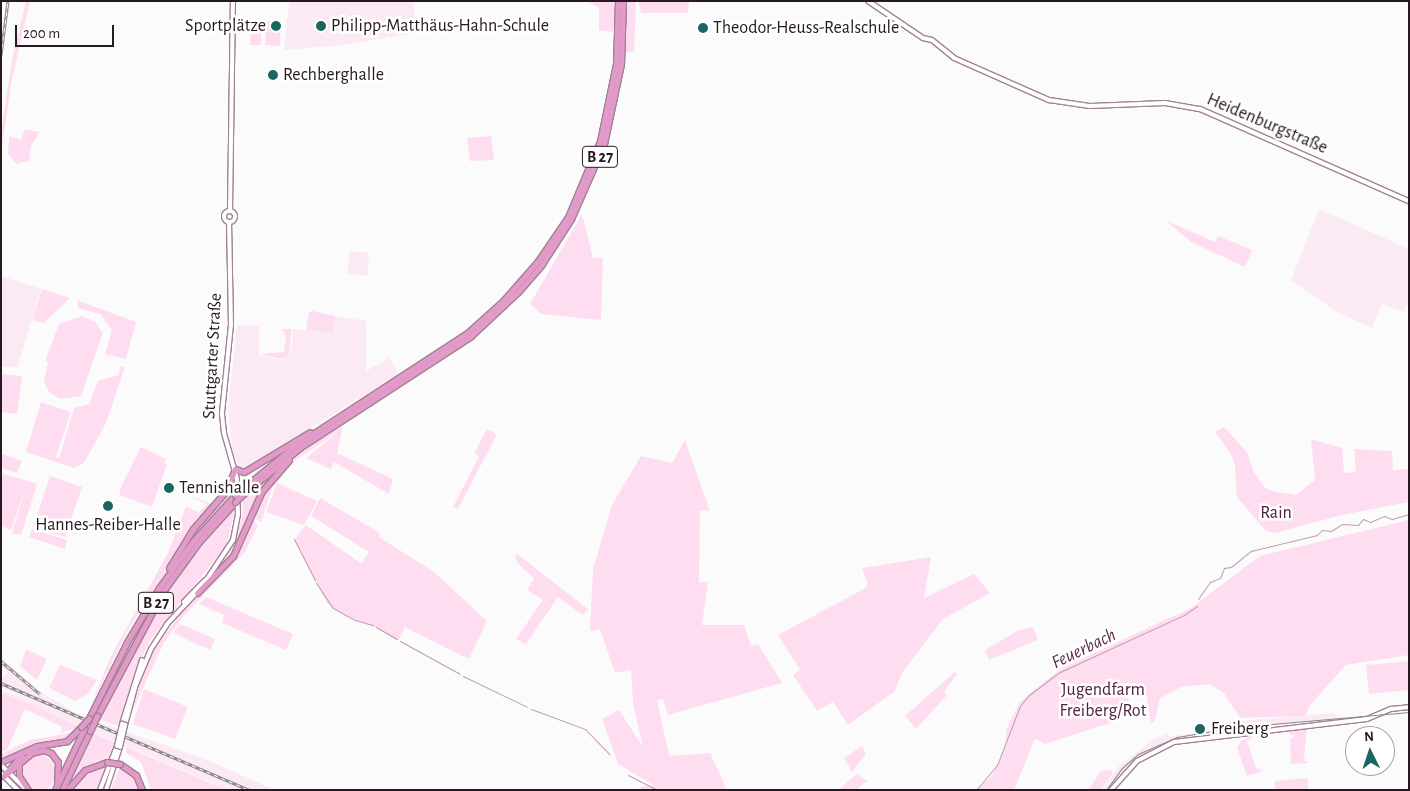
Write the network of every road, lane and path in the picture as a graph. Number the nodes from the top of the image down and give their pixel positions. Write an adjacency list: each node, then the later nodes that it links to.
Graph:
1 (233, 1): 6 (main road, Stuttgarter Straße)
2 (618, 1): 8 (highway, B 27)
3 (623, 1): 8 (highway, B 27)
4 (868, 1): 5 (main road, Heidenburgstraße)
5 (1409, 201)
6 (230, 211): 7 (main road, Stuttgarter Straße); 7 (main road, Stuttgarter Straße)
7 (229, 222): 12 (main road, Stuttgarter Straße)
8 (516, 291): 9 (highway, B 27)
9 (505, 302): 10 (highway, B 27); 11 (highway, B 27)
10 (332, 421): 12 (highway); 13 (highway, B 27)
11 (301, 447): 13 (highway, B 27); 16 (highway, B 27)
12 (235, 469): 13 (main road, Stuttgarter Straße); 15 (highway, B 27)
13 (242, 490): 14 (main road, Stuttgarter Straße); 15 (highway, B 27, bridge); 18 (highway, B 27, bridge)
14 (212, 573): 16 (main road); 19 (main road)
15 (159, 588): 18 (highway, B 27)
16 (196, 593): 19 (main road)
17 (1409, 707): 33 (main road)
18 (92, 716): 20 (highway, B 27, bridge)
19 (124, 724): 21 (main road, bridge)
20 (85, 729): 22 (highway, B 27); 26 (highway, B 27)
21 (118, 746): 30 (main road); 31 (main road)
22 (32, 748): 24 (highway, B 27); 25 (highway)
23 (19, 763): 25 (highway, B 27); 26 (highway, B 27); 28 (highway)
24 (1, 764): 25 (main road)
25 (5, 773): 27 (main road); 28 (main road)
26 (58, 788)
27 (18, 790)
28 (28, 790)
29 (67, 790): 32 (highway, bridge)
30 (100, 790)
31 (106, 790)
32 (142, 790)
33 (1111, 790)

